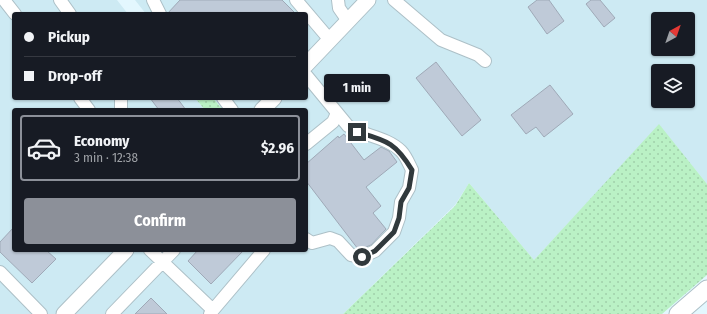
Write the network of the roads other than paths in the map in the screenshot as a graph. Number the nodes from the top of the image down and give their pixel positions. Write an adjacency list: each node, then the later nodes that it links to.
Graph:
1 (4, 0): 8 (lane)
2 (60, 0): 9 (lane)
3 (153, 0): 10 (lane)
4 (296, 0): 11 (lane)
5 (338, 0): 13 (lane)
6 (368, 0): 13 (main road)
7 (394, 0): 15 (lane)
8 (13, 12)
9 (69, 12)
10 (159, 12)
11 (306, 12)
12 (308, 14): 14 (lane)
13 (348, 21): 14 (main road)
14 (330, 40): 16 (main road)
15 (485, 61)
16 (308, 63)
17 (308, 77): 20 (lane)
18 (272, 100): 19 (main road)
19 (264, 108)
20 (337, 113): 21 (lane); 22 (lane)
21 (308, 142)
22 (308, 240)
23 (124, 252): 32 (main road)
24 (152, 252): 27 (lane)
25 (172, 252): 27 (lane)
26 (262, 252): 30 (lane)
27 (163, 263): 30 (lane); 33 (lane)
28 (0, 272): 31 (lane)
29 (707, 289): 34 (highway)
30 (216, 311)
31 (41, 314)
32 (64, 314)
33 (112, 314)
34 (678, 314)

